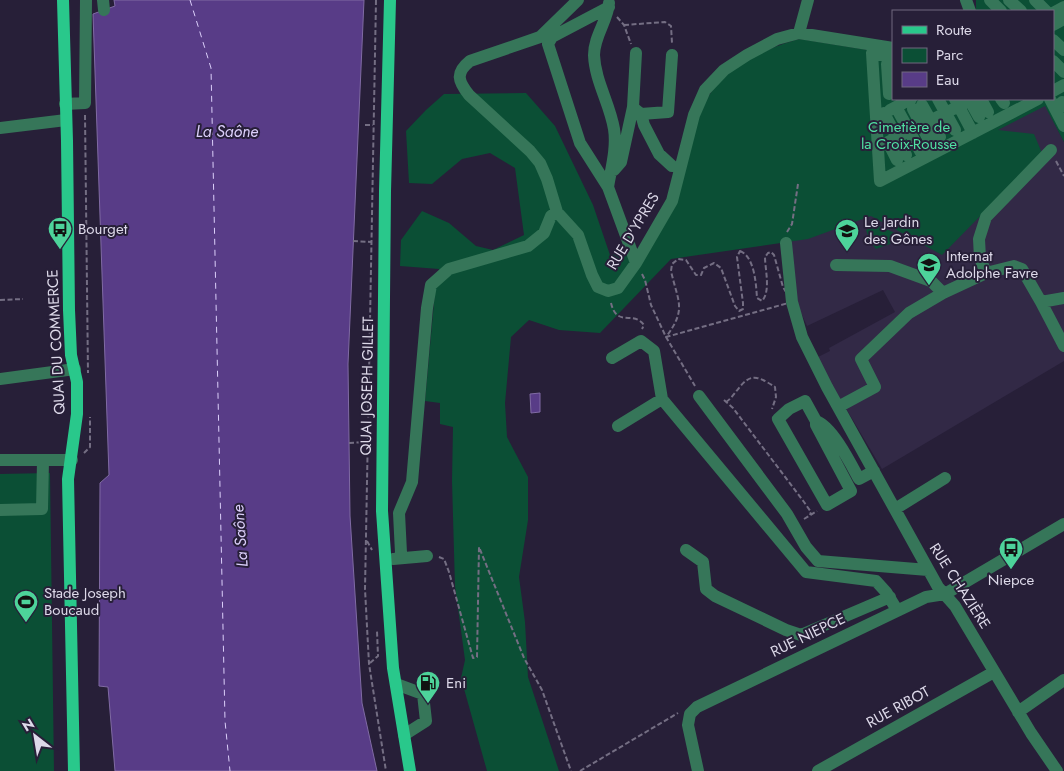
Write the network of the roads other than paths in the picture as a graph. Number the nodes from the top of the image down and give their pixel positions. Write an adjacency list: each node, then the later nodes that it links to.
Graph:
1 (63, 0): 30 (main road, QUAI DU COMMERCE)
2 (86, 0): 30 (street)
3 (390, 0): 75 (main road, QUAI JOSEPH GILLET)
4 (578, 0): 47 (street)
5 (808, 0): 15 (street)
6 (990, 0): 11 (street)
7 (1009, 0): 12 (street)
8 (1035, 0): 13 (street)
9 (1042, 0): 14 (street)
10 (609, 3): 46 (street); 46 (street)
11 (1000, 10)
12 (1021, 10)
13 (1051, 10)
14 (1053, 10)
15 (800, 33): 17 (street, RUE D'YPRES); 49 (street, RUE D'YPRES)
16 (1054, 41): 18 (street)
17 (892, 48)
18 (1064, 50)
19 (636, 53): 33 (street)
20 (672, 55): 33 (street)
21 (890, 60): 24 (street); 34 (street)
22 (1054, 62): 23 (street)
23 (1064, 72)
24 (892, 92)
25 (968, 100): 31 (street); 35 (street); 40 (street)
26 (1033, 100): 29 (street)
27 (1059, 102): 37 (street)
28 (923, 103): 32 (street); 35 (street); 35 (street)
29 (1019, 103): 40 (street)
30 (66, 104): 36 (main road, QUAI DU COMMERCE)
31 (993, 106)
32 (896, 107): 34 (street); 39 (street)
33 (637, 110): 45 (street); 46 (street)
34 (880, 115): 41 (street); 41 (street)
35 (934, 119): 35 (street); 39 (street)
36 (66, 120): 38 (street); 57 (main road, QUAI DU COMMERCE)
37 (1064, 126)
38 (0, 128)
39 (910, 132): 41 (street); 44 (street)
40 (973, 133): 44 (street)
41 (888, 142): 43 (street); 44 (street)
42 (1051, 150): 51 (street)
43 (902, 158)
44 (924, 158)
45 (672, 166)
46 (609, 180): 49 (street)
47 (557, 212): 49 (street, RUE D'YPRES); 74 (street)
48 (786, 243): 61 (street, RUE CHAZIÈRE)
49 (636, 263)
50 (836, 265): 52 (street)
51 (986, 274): 52 (street); 54 (street)
52 (943, 293): 61 (street)
53 (1064, 298): 54 (street)
54 (1041, 302): 55 (street)
55 (1064, 346)
56 (612, 358): 60 (street)
57 (75, 369): 58 (street); 65 (main road, QUAI DU COMMERCE)
58 (0, 379)
59 (699, 396): 76 (street)
60 (662, 399): 63 (street); 78 (street)
61 (838, 407): 67 (street, RUE CHAZIÈRE)
62 (816, 421): 62 (street); 67 (street)
63 (618, 426)
64 (0, 460): 66 (street)
65 (72, 460): 66 (street); 85 (main road, QUAI DU COMMERCE)
66 (43, 461): 70 (street)
67 (874, 471): 69 (street, RUE CHAZIÈRE)
68 (945, 478): 69 (street)
69 (895, 509): 76 (street, RUE CHAZIÈRE)
70 (0, 510)
71 (1064, 524): 77 (street, RUE NIEPCE)
72 (686, 550): 78 (street)
73 (427, 556): 74 (street)
74 (399, 558): 75 (street)
75 (386, 560): 82 (main road, QUAI JOSEPH GILLET)
76 (928, 570): 77 (street, RUE CHAZIÈRE)
77 (945, 594): 79 (street, RUE NIEPCE); 80 (street, RUE CHAZIÈRE)
78 (890, 597): 79 (street)
79 (897, 610): 87 (street, RUE NIEPCE)
80 (994, 672): 83 (street, RUE CHAZIÈRE); 88 (street, RUE RIBOT)
81 (1064, 680): 83 (street)
82 (396, 684): 84 (main road, QUAI JOSEPH GILLET); 84 (street)
83 (1018, 712): 89 (street, RUE CHAZIÈRE)
84 (404, 735): 86 (main road, QUAI JOSEPH GILLET)
85 (74, 771)
86 (410, 771)
87 (698, 771)
88 (818, 771)
89 (1057, 771)

